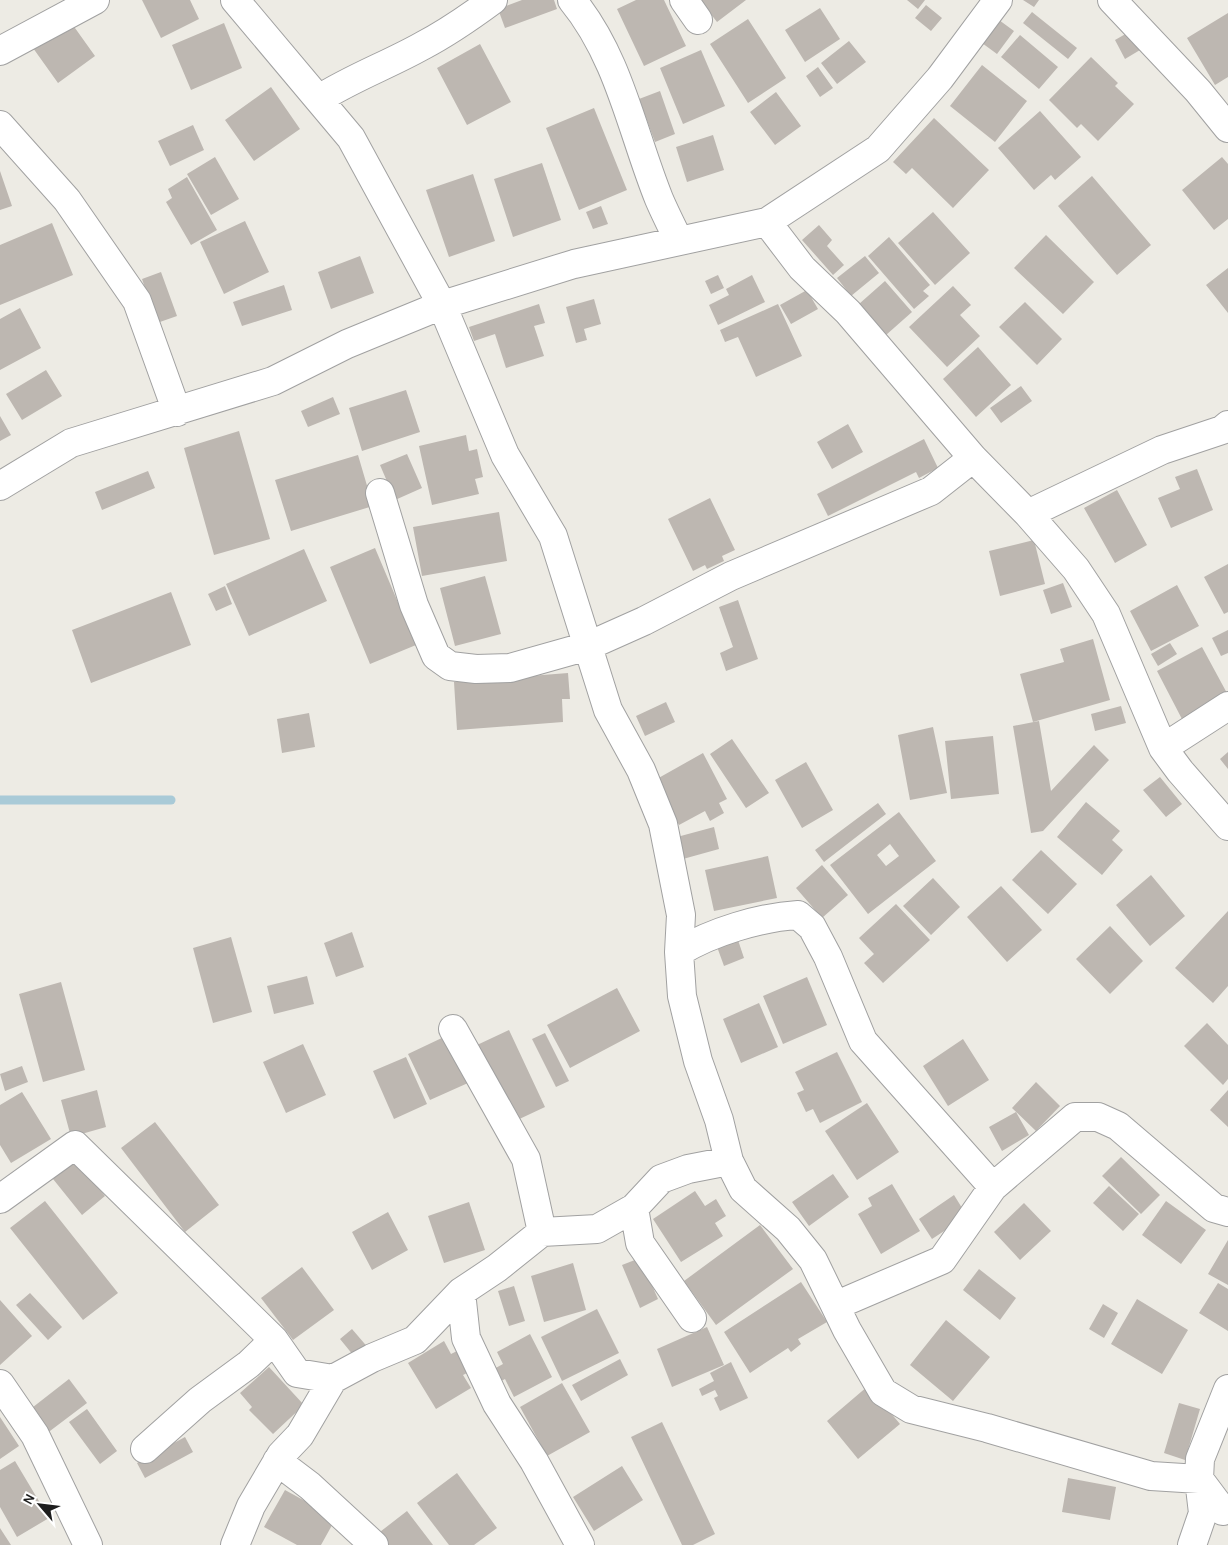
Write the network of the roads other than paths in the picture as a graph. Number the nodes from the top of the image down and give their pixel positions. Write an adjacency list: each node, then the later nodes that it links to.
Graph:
1 (94, 0): 7 (street)
2 (235, 0): 8 (street)
3 (493, 0): 8 (street)
4 (572, 0): 12 (street)
5 (998, 0): 11 (street)
6 (1112, 0): 10 (street)
7 (0, 51)
8 (319, 99): 13 (street)
9 (0, 125): 14 (street)
10 (1228, 128)
11 (767, 222): 12 (street); 16 (street)
12 (679, 241): 13 (street)
13 (442, 305): 14 (street); 20 (street)
14 (177, 412): 17 (street)
15 (1228, 425): 19 (street)
16 (973, 458): 19 (street); 20 (street)
17 (0, 486)
18 (380, 493): 20 (street)
19 (1028, 514): 22 (street)
20 (588, 646): 24 (street)
21 (1228, 706): 22 (street)
22 (1163, 748): 23 (street)
23 (1228, 826)
24 (679, 952): 26 (street); 27 (street)
25 (453, 1030): 31 (street)
26 (729, 1161): 29 (street); 33 (street)
27 (993, 1187): 30 (street); 33 (street)
28 (0, 1200): 35 (street)
29 (634, 1208): 31 (street); 34 (street)
30 (1228, 1212)
31 (542, 1232): 32 (street)
32 (461, 1292): 36 (street); 46 (street)
33 (837, 1305): 41 (street)
34 (692, 1318)
35 (274, 1340): 36 (street); 39 (street)
36 (333, 1379): 40 (street)
37 (0, 1384): 43 (street)
38 (1228, 1390): 41 (street)
39 (145, 1449)
40 (277, 1462): 44 (street); 45 (street)
41 (1199, 1478): 42 (street)
42 (1218, 1512): 47 (street)
43 (88, 1545)
44 (234, 1545)
45 (374, 1545)
46 (580, 1545)
47 (1192, 1545)

